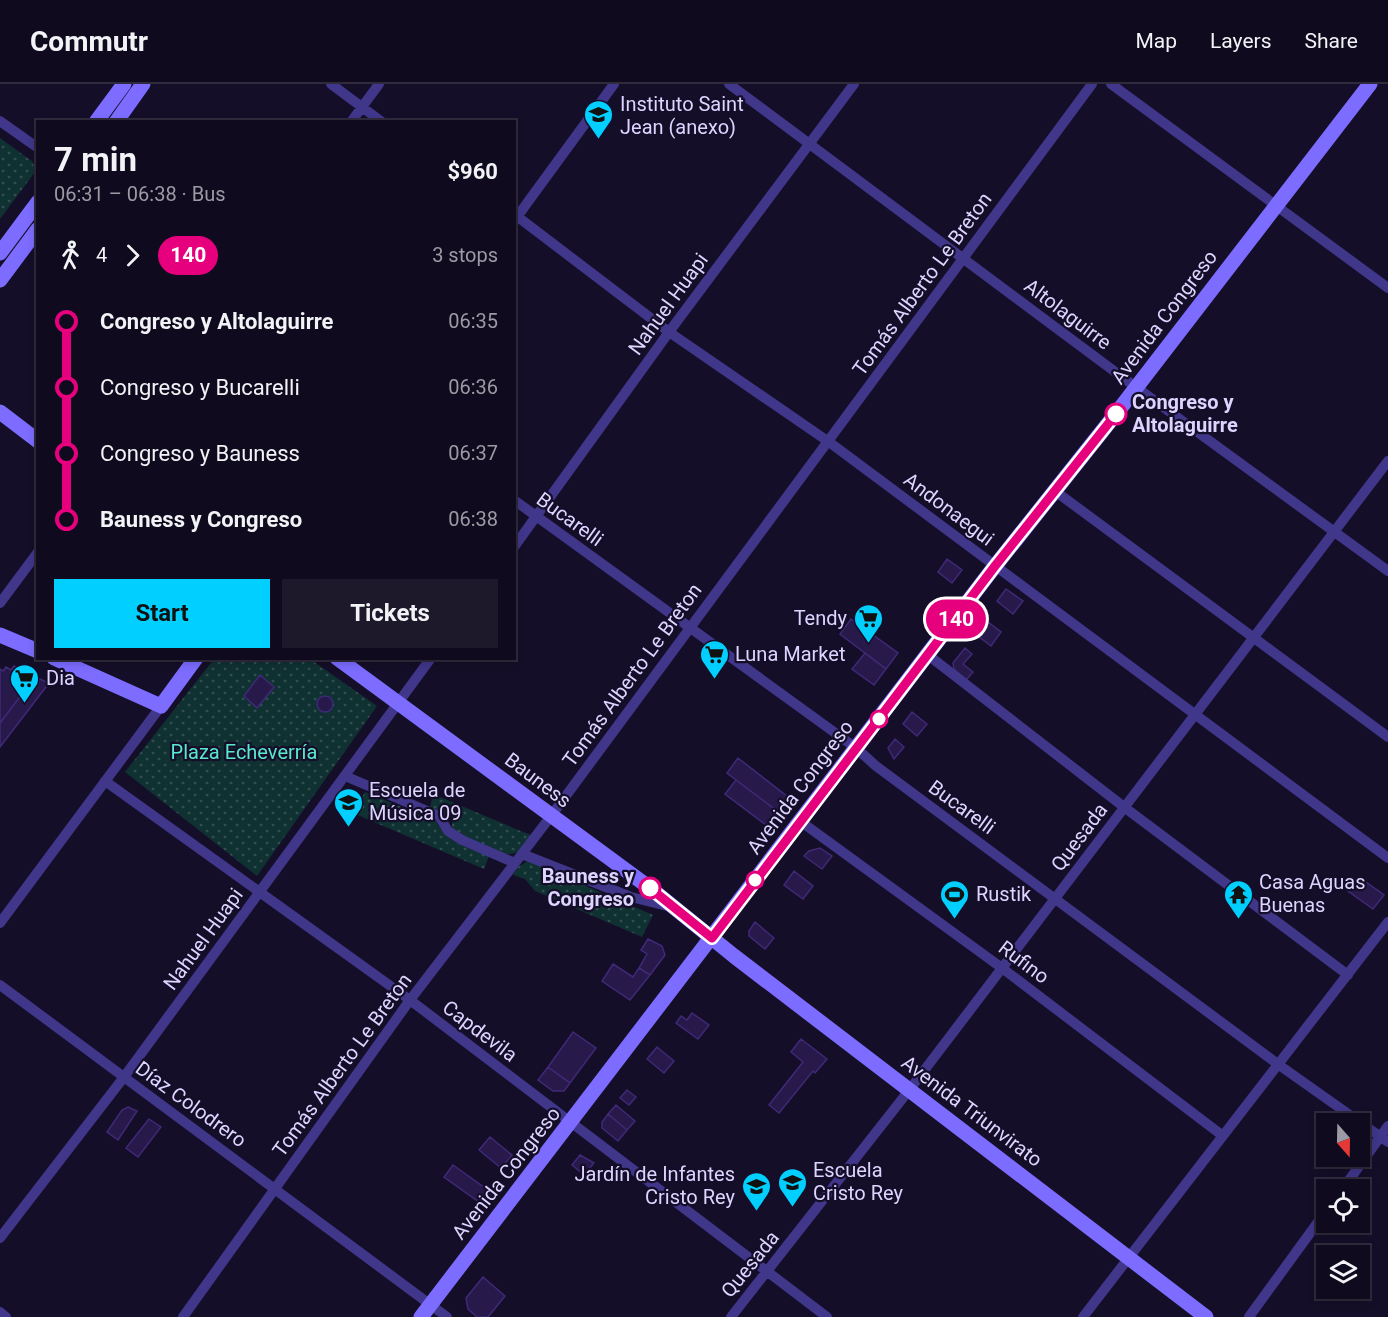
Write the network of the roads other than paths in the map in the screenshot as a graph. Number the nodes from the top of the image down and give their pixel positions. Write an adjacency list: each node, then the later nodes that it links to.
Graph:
1 (124, 84): 12 (main road)
2 (143, 84): 13 (main road)
3 (331, 84): 11 (street)
4 (379, 84): 11 (street)
5 (614, 84): 21 (street)
6 (729, 84): 17 (street, Altolaguirre)
7 (854, 84): 17 (street, Nahuel Huapi)
8 (1092, 84): 24 (street, Tomás Alberto Le Breton)
9 (1111, 84): 20 (street)
10 (1370, 84): 20 (main road, Avenida Congreso)
11 (362, 107): 14 (street); 15 (street)
12 (97, 120)
13 (117, 120)
14 (352, 120)
15 (379, 120)
16 (0, 121): 18 (street)
17 (809, 144): 24 (street, Altolaguirre); 27 (street, Nahuel Huapi)
18 (36, 147)
19 (36, 205): 23 (main road)
20 (1276, 206): 26 (street); 28 (main road, Avenida Congreso)
21 (516, 217): 27 (street, Andonaegui)
22 (36, 232): 25 (main road)
23 (0, 253)
24 (963, 257): 28 (street, Altolaguirre); 31 (street, Tomás Alberto Le Breton)
25 (0, 280)
26 (1388, 288)
27 (669, 332): 31 (street, Andonaegui); 35 (street, Nahuel Huapi)
28 (1137, 387): 33 (main road, Avenida Congreso); 36 (street, Altolaguirre)
29 (0, 412): 30 (main road)
30 (36, 439)
31 (829, 442): 39 (street, Andonaegui); 42 (street, Tomás Alberto Le Breton)
32 (1388, 461): 36 (street, Quesada)
33 (1055, 490): 39 (main road, Avenida Congreso); 44 (street)
34 (516, 501): 35 (street, Bucarelli)
35 (537, 517): 37 (street, Nahuel Huapi); 42 (street, Bucarelli)
36 (1335, 531): 40 (street, Altolaguirre); 44 (street, Quesada)
37 (516, 544)
38 (36, 555): 41 (street)
39 (995, 566): 46 (main road, Avenida Congreso); 53 (street, Andonaegui)
40 (1388, 571)
41 (0, 603)
42 (689, 628): 55 (street, Bucarelli); 59 (street, Tomás Alberto Le Breton)
43 (0, 635): 45 (main road)
44 (1252, 636): 53 (street, Quesada); 54 (street)
45 (36, 650)
46 (928, 655): 55 (main road, Avenida Congreso); 58 (street)
47 (58, 660): 52 (main road)
48 (195, 660): 52 (main road)
49 (340, 660): 51 (main road, Bauness)
50 (430, 660): 51 (street, Nahuel Huapi)
51 (398, 703): 56 (street, Nahuel Huapi); 59 (main road, Bauness)
52 (161, 706): 57 (street)
53 (1195, 713): 58 (street, Quesada); 61 (street, Andonaegui)
54 (1388, 737)
55 (856, 748): 60 (main road, Avenida Congreso); 64 (street, Bucarelli)
56 (345, 776): 62 (street); 63 (street, Nahuel Huapi)
57 (105, 782): 63 (street, Capdevila); 67 (street)
58 (1124, 807): 64 (street, Quesada); 70 (street)
59 (551, 816): 62 (street, Tomás Alberto Le Breton); 65 (main road, Bauness)
60 (801, 821): 68 (main road, Avenida Congreso); 69 (street, Rufino)
61 (1388, 858)
62 (518, 859): 65 (street); 72 (street, Tomás Alberto Le Breton)
63 (260, 892): 72 (street, Capdevila); 74 (street, Nahuel Huapi)
64 (1056, 898): 69 (street, Quesada); 73 (street, Bucarelli)
65 (674, 908): 68 (main road, Bauness)
66 (1388, 922): 70 (street)
67 (0, 923)
68 (712, 938): 75 (main road, Avenida Triunvirato); 76 (main road, Avenida Congreso)
69 (1002, 968): 75 (street, Quesada); 78 (street, Rufino)
70 (1348, 975): 73 (street)
71 (0, 985): 74 (street, Díaz Colodrero)
72 (410, 1000): 76 (street, Capdevila); 81 (street, Tomás Alberto Le Breton)
73 (1279, 1065): 78 (street); 79 (street, Bucarelli)
74 (124, 1077): 81 (street, Díaz Colodrero); 83 (street, Nahuel Huapi)
75 (910, 1089): 84 (main road, Avenida Triunvirato); 85 (street, Quesada)
76 (571, 1123): 85 (street, Capdevila); 86 (main road, Avenida Congreso)
77 (1388, 1126): 79 (street)
78 (1223, 1136): 84 (street)
79 (1384, 1139): 80 (street)
80 (1351, 1179)
81 (276, 1188): 86 (street, Díaz Colodrero); 89 (street, Tomás Alberto Le Breton)
82 (1316, 1225): 96 (street)
83 (0, 1238)
84 (1128, 1257): 94 (street); 95 (main road, Avenida Triunvirato)
85 (768, 1270): 92 (street, Quesada); 93 (street, Capdevila)
86 (430, 1304): 90 (main road, Avenida Congreso); 91 (street, Díaz Colodrero)
87 (0, 1312): 88 (street)
88 (6, 1317)
89 (183, 1317)
90 (421, 1317)
91 (447, 1317)
92 (730, 1317)
93 (827, 1317)
94 (1083, 1317)
95 (1206, 1317)
96 (1249, 1317)

